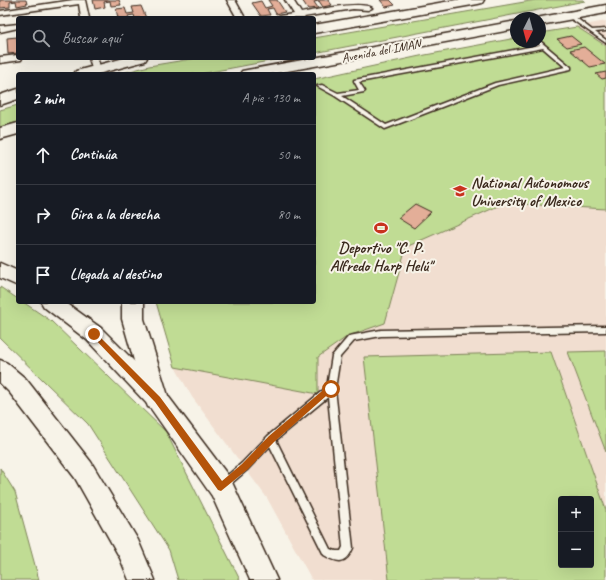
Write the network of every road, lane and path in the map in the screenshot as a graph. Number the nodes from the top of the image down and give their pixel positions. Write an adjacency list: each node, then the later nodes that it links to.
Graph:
1 (231, 0): 11 (street)
2 (289, 0): 12 (street)
3 (478, 0): 18 (main road, Avenida del IMAN)
4 (599, 0): 5 (main road)
5 (606, 5)
6 (368, 8): 13 (street)
7 (606, 9): 9 (main road)
8 (0, 13): 10 (street)
9 (569, 15): 14 (main road); 20 (lane)
10 (85, 16)
11 (240, 16)
12 (299, 16)
13 (305, 16)
14 (546, 20)
15 (16, 26): 17 (street)
16 (510, 26): 25 (main road, Avenida del IMAN)
17 (0, 29)
18 (316, 29)
19 (606, 30): 20 (lane)
20 (591, 31): 21 (lane)
21 (606, 42)
22 (533, 48): 36 (lane)
23 (546, 48): 36 (lane)
24 (16, 58): 26 (street)
25 (336, 58): 30 (main road, Avenida del IMAN); 31 (main road)
26 (0, 60)
27 (125, 60): 28 (main road)
28 (95, 64): 29 (main road)
29 (84, 72)
30 (258, 72)
31 (299, 72)
32 (16, 83): 33 (main road)
33 (0, 86)
34 (320, 86): 36 (lane)
35 (16, 95): 37 (main road)
36 (337, 95)
37 (0, 100)
38 (16, 129): 39 (main road)
39 (0, 134)
40 (0, 270): 41 (main road)
41 (16, 278)
42 (53, 304): 47 (main road)
43 (133, 304): 47 (main road)
44 (606, 329): 46 (lane)
45 (0, 369): 50 (main road)
46 (331, 389): 48 (lane); 48 (lane)
47 (157, 399): 49 (main road)
48 (271, 439): 49 (lane)
49 (221, 487): 51 (main road)
50 (142, 580)
51 (264, 580)

